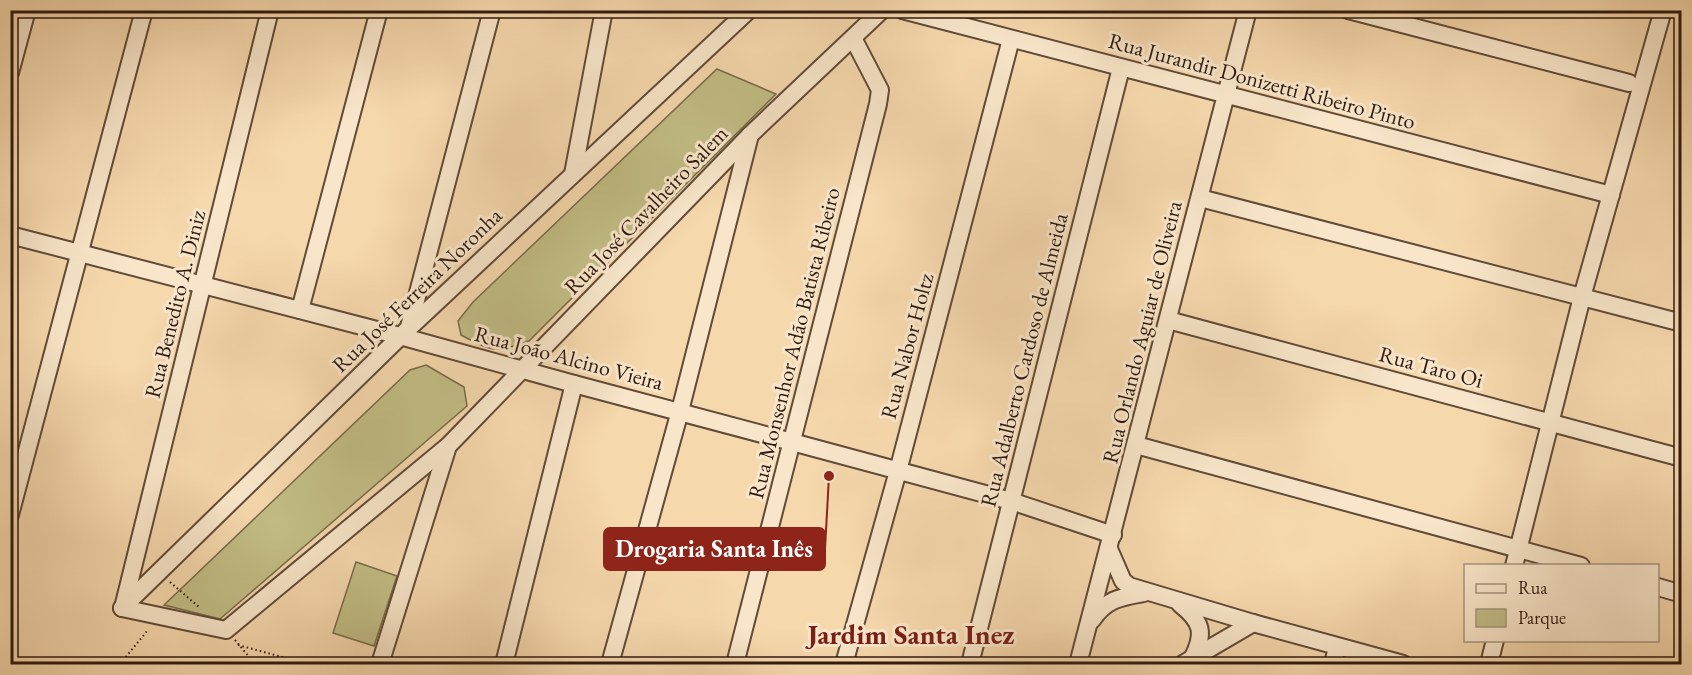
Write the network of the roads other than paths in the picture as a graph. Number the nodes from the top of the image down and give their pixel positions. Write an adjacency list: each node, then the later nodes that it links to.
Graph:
1 (27, 10): 16 (street)
2 (144, 10): 24 (street)
3 (270, 10): 25 (street, Rua Benedito A. Diniz)
4 (379, 10): 27 (street)
5 (492, 10): 30 (street)
6 (604, 10): 20 (street)
7 (749, 10): 20 (street, Rua José Ferreira Noronha)
8 (882, 10): 13 (street, Rua José Cavalheiro Salem)
9 (902, 10): 14 (street, Rua Jurandir Donizetti Ribeiro Pinto)
10 (1248, 10): 18 (street, Rua Orlando Aguiar de Oliveira)
11 (1348, 10): 17 (street)
12 (1663, 10): 21 (street)
13 (853, 38): 19 (street, Rua José Cavalheiro Salem); 35 (street, Rua Monsenhor Adão Batista Ribeiro)
14 (1011, 39): 15 (street, Rua Jurandir Donizetti Ribeiro Pinto); 39 (street, Rua Nabor Holtz)
15 (1121, 68): 18 (street, Rua Jurandir Donizetti Ribeiro Pinto); 40 (street, Rua Adalberto Cardoso de Almeida)
16 (10, 73)
17 (1629, 83)
18 (1227, 95): 21 (street, Rua Jurandir Donizetti Ribeiro Pinto); 22 (street, Rua Orlando Aguiar de Oliveira)
19 (751, 134): 31 (street, Rua José Cavalheiro Salem); 33 (street)
20 (573, 174): 30 (street, Rua José Ferreira Noronha)
21 (1611, 195): 26 (street)
22 (1200, 198): 26 (street); 28 (street, Rua Orlando Aguiar de Oliveira)
23 (10, 235): 24 (street, Rua João Alcino Vieira)
24 (80, 253): 25 (street, Rua João Alcino Vieira); 41 (street)
25 (202, 285): 27 (street, Rua João Alcino Vieira); 50 (street, Rua Benedito A. Diniz)
26 (1582, 297): 29 (street); 34 (street)
27 (300, 310): 30 (street, Rua João Alcino Vieira)
28 (1168, 320): 34 (street, Rua Taro Oi); 36 (street, Rua Orlando Aguiar de Oliveira)
29 (1682, 323)
30 (405, 332): 31 (street, Rua João Alcino Vieira); 50 (street, Rua José Ferreira Noronha)
31 (523, 370): 32 (street, Rua João Alcino Vieira); 37 (street, Rua José Cavalheiro Salem)
32 (574, 384): 33 (street, Rua João Alcino Vieira); 58 (street)
33 (680, 411): 35 (street, Rua João Alcino Vieira); 59 (street)
34 (1550, 423): 38 (street, Rua Taro Oi); 43 (street)
35 (792, 441): 39 (street, Rua João Alcino Vieira); 60 (street, Rua Monsenhor Adão Batista Ribeiro)
36 (1136, 445): 42 (street, Rua Orlando Aguiar de Oliveira); 43 (street)
37 (448, 446): 50 (street, Rua José Cavalheiro Salem); 57 (street, Rua José Cavalheiro Salem)
38 (1682, 458)
39 (898, 471): 40 (street, Rua João Alcino Vieira); 61 (street, Rua Nabor Holtz)
40 (1011, 501): 42 (street, Rua João Alcino Vieira); 62 (street, Rua Adalberto Cardoso de Almeida)
41 (10, 515)
42 (1111, 542): 47 (street); 52 (street, Rua Orlando Aguiar de Oliveira)
43 (1518, 548): 44 (street); 45 (street)
44 (1514, 564)
45 (1574, 564)
46 (1659, 587): 48 (street)
47 (1148, 592): 49 (street); 52 (street)
48 (1682, 594)
49 (1176, 600): 51 (street); 56 (street)
50 (122, 608)
51 (1253, 623): 55 (street); 56 (street)
52 (1089, 624): 54 (street, Rua Orlando Aguiar de Oliveira)
53 (1494, 642): 67 (street)
54 (1083, 646): 63 (street, Rua Orlando Aguiar de Oliveira); 64 (street)
55 (1337, 647): 65 (street); 66 (street)
56 (1187, 662)
57 (380, 664)
58 (504, 664)
59 (610, 664)
60 (735, 664)
61 (844, 664)
62 (970, 664)
63 (1078, 664)
64 (1086, 664)
65 (1333, 664)
66 (1403, 664)
67 (1489, 664)

